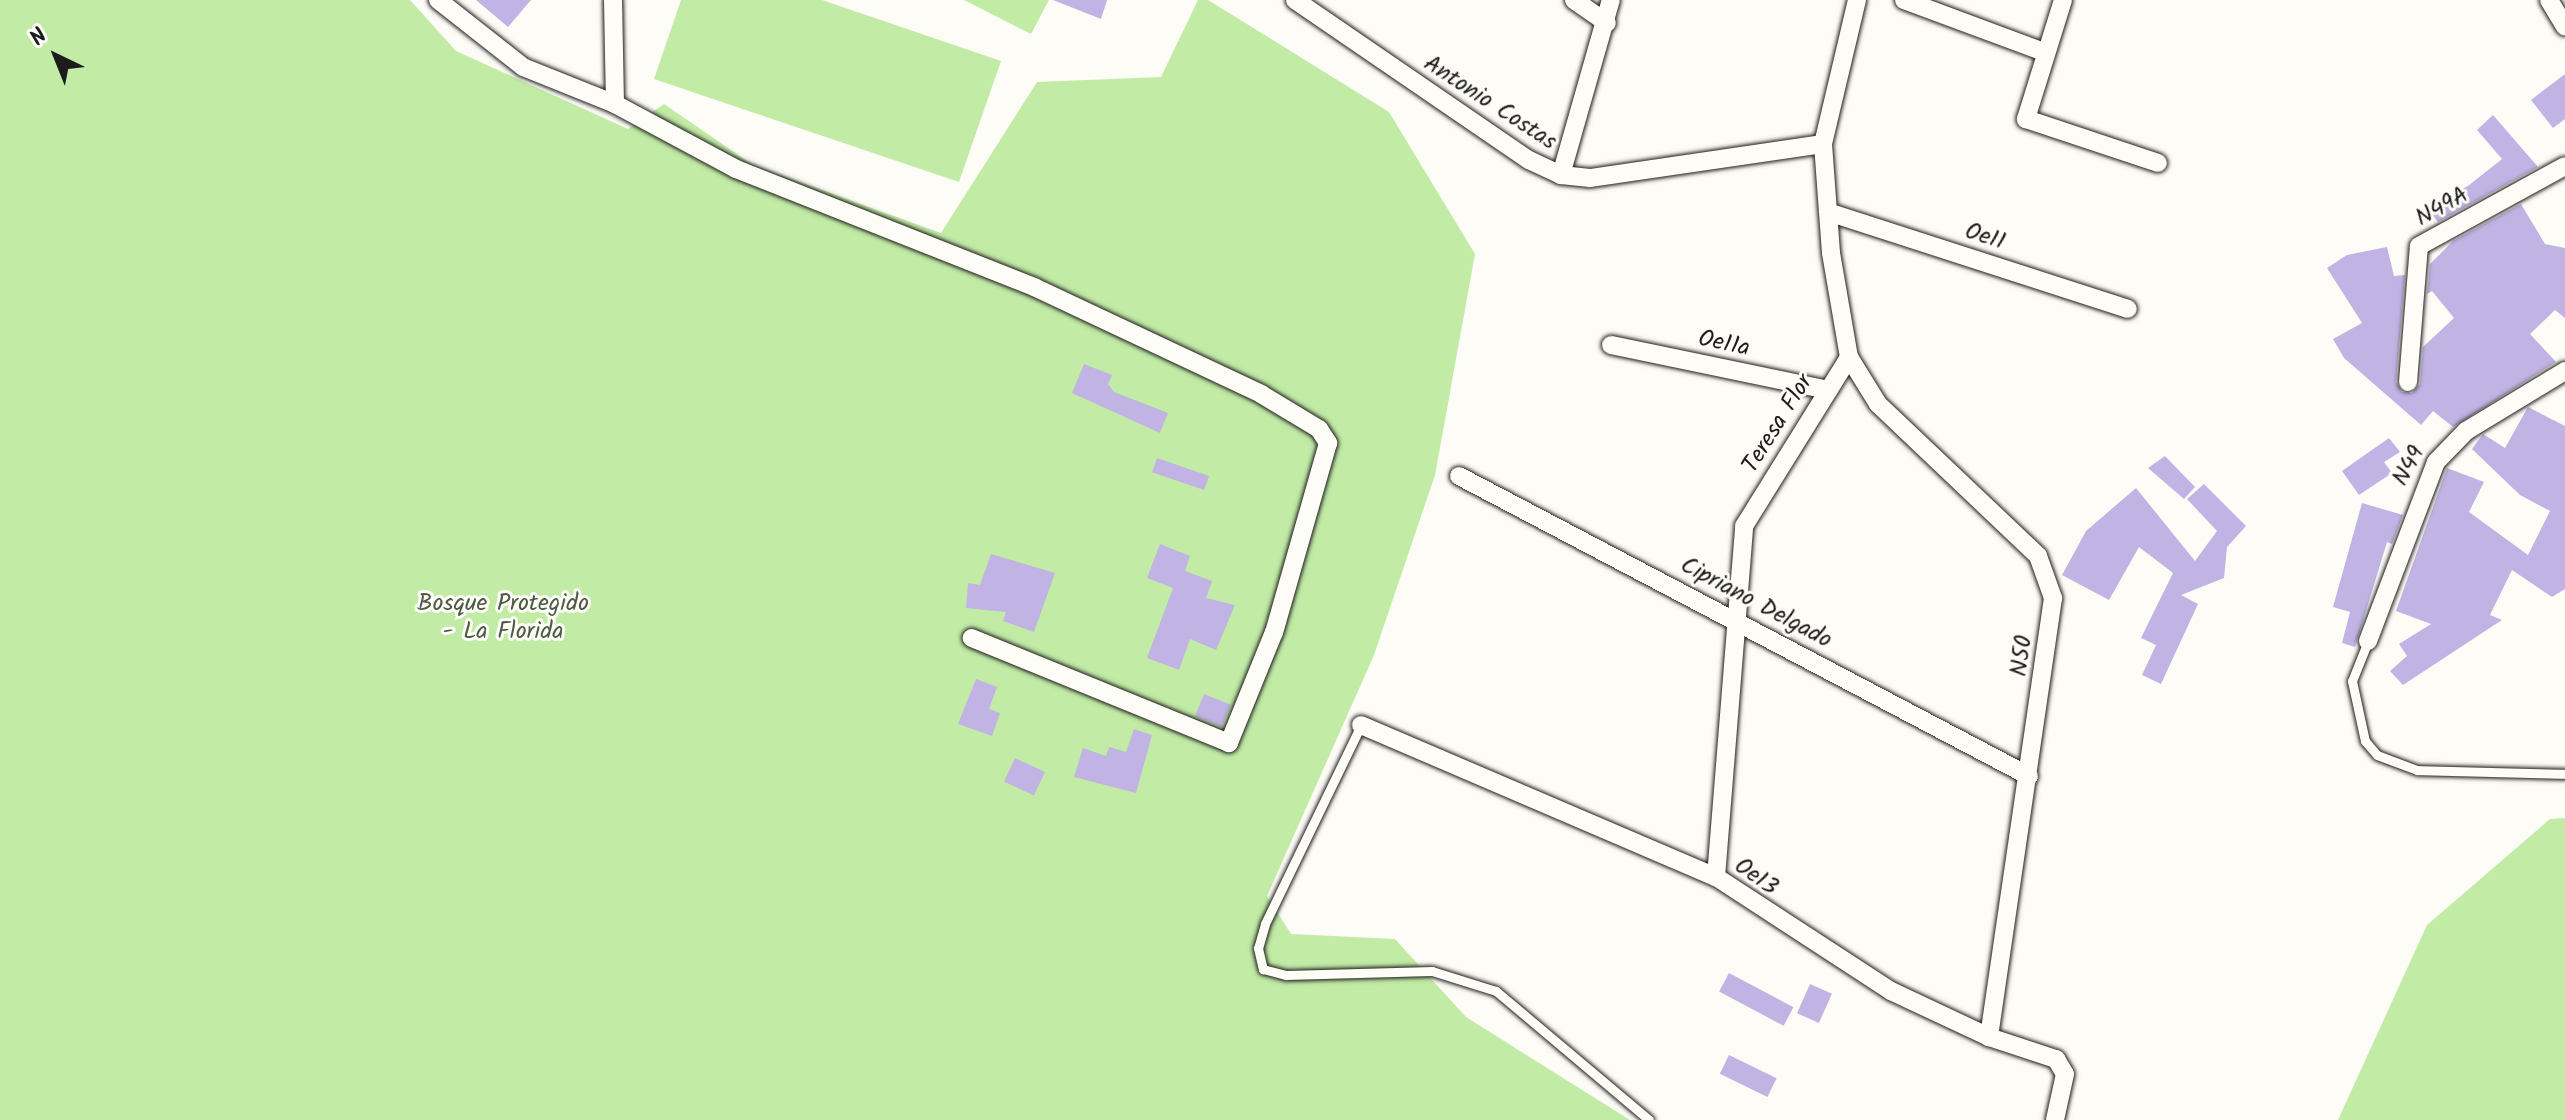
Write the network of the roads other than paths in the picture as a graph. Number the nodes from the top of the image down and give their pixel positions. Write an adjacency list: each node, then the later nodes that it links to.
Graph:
1 (438, 0): 13 (street)
2 (613, 0): 13 (street)
3 (1295, 0): 17 (street, Antonio Costas)
4 (1574, 0): 10 (street)
5 (1611, 0): 10 (street)
6 (1857, 0): 14 (street)
7 (1904, 0): 12 (street)
8 (2063, 0): 12 (street)
9 (2549, 0): 11 (street)
10 (1607, 23): 17 (street)
11 (2565, 27)
12 (2044, 52): 15 (street)
13 (615, 104): 27 (street)
14 (1823, 144): 17 (street, Antonio Costas); 18 (street)
15 (2158, 163)
16 (2565, 166): 23 (street, N49A)
17 (1561, 175)
18 (1828, 212): 19 (street, Oe11); 21 (street)
19 (2128, 309)
20 (1611, 345): 24 (street, Oe11a)
21 (1849, 357): 24 (street, Teresa Flor); 31 (street, N50)
22 (2565, 371): 28 (street, N49)
23 (2408, 382)
24 (1828, 390): 26 (street, Teresa Flor)
25 (1459, 476): 26 (street, Cipriano Delgado)
26 (1738, 621): 31 (street, Cipriano Delgado); 32 (street, Teresa Flor)
27 (972, 638)
28 (2368, 641): 30 (lane)
29 (1361, 725): 32 (street, Oe13); 34 (lane)
30 (2565, 774)
31 (2029, 776): 33 (street, N50)
32 (1716, 877): 33 (street, Oe13)
33 (1989, 1037): 35 (street, Oe13)
34 (1649, 1120)
35 (2055, 1120)

